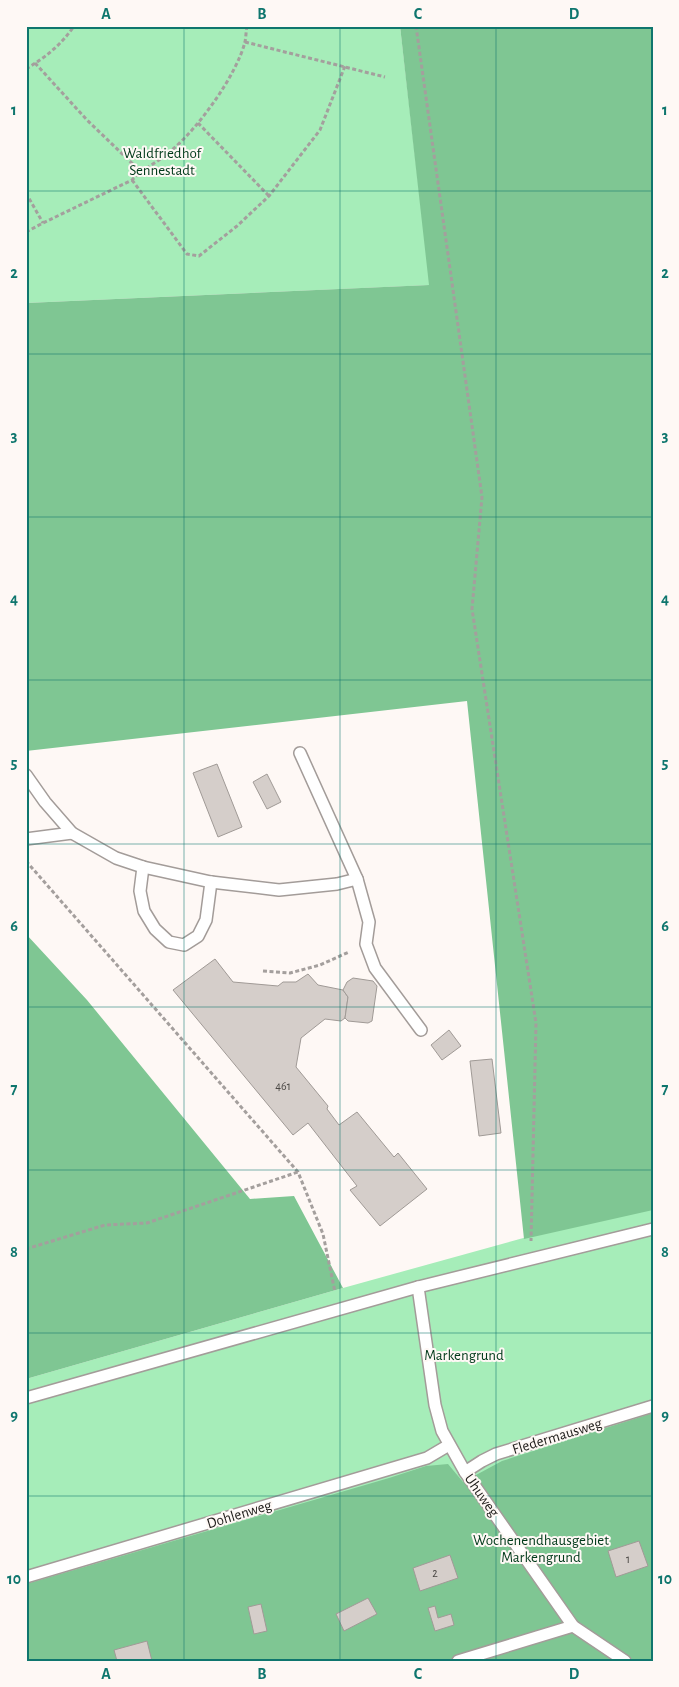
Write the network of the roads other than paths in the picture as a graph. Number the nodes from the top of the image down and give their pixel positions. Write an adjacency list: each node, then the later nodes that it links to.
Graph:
1 (300, 753): 6 (lane)
2 (26, 775): 3 (lane)
3 (72, 833): 4 (lane); 5 (lane)
4 (26, 839)
5 (143, 867): 7 (lane); 7 (lane)
6 (357, 879): 7 (lane); 8 (lane)
7 (211, 882)
8 (421, 1030)
9 (653, 1229): 10 (lane)
10 (418, 1287): 11 (lane); 13 (lane, Uhuweg)
11 (26, 1398)
12 (653, 1406): 14 (lane, Fledermausweg)
13 (449, 1445): 14 (lane, Uhuweg); 15 (lane, Dohlenweg)
14 (465, 1472): 16 (lane, Uhuweg)
15 (26, 1577)
16 (573, 1626): 17 (lane); 18 (lane, Uhuweg)
17 (458, 1661)
18 (625, 1661)

